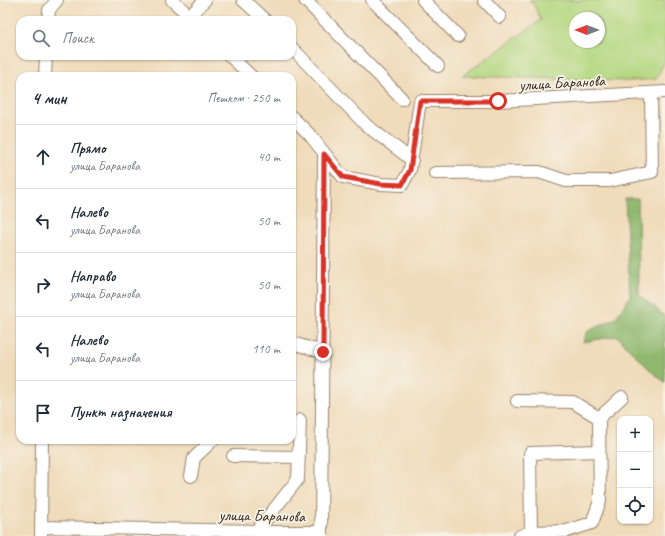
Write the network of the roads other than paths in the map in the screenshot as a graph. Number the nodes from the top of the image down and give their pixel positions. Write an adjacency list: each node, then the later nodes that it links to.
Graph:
1 (57, 0): 9 (street)
2 (172, 0): 10 (street)
3 (205, 0): 11 (street)
4 (243, 0): 12 (street)
5 (305, 0): 23 (street)
6 (372, 0): 18 (street)
7 (423, 0): 14 (street)
8 (484, 0): 13 (street)
9 (48, 16)
10 (190, 16)
11 (193, 16)
12 (261, 16)
13 (500, 17)
14 (458, 36)
15 (296, 52): 26 (street)
16 (46, 60): 19 (street)
17 (234, 60): 20 (street)
18 (438, 66)
19 (45, 72)
20 (246, 72)
21 (665, 92): 22 (street, улица Баранова)
22 (651, 93): 26 (street, улица Баранова); 27 (street)
23 (402, 99)
24 (296, 121): 25 (street, улица Баранова)
25 (324, 154): 26 (street, улица Баранова); 29 (street, улица Баранова)
26 (412, 160)
27 (435, 173)
28 (296, 344): 29 (street)
29 (323, 352): 42 (street, улица Баранова)
30 (622, 397): 32 (street)
31 (517, 401): 32 (street)
32 (599, 418): 36 (street)
33 (300, 420): 38 (street)
34 (42, 444): 41 (street)
35 (209, 444): 39 (street)
36 (599, 451): 43 (street); 43 (street)
37 (233, 456): 38 (street)
38 (299, 457): 40 (street)
39 (191, 476)
40 (257, 531): 41 (street, улица Баранова); 42 (street, улица Баранова)
41 (41, 532)
42 (321, 534)
43 (526, 534)

